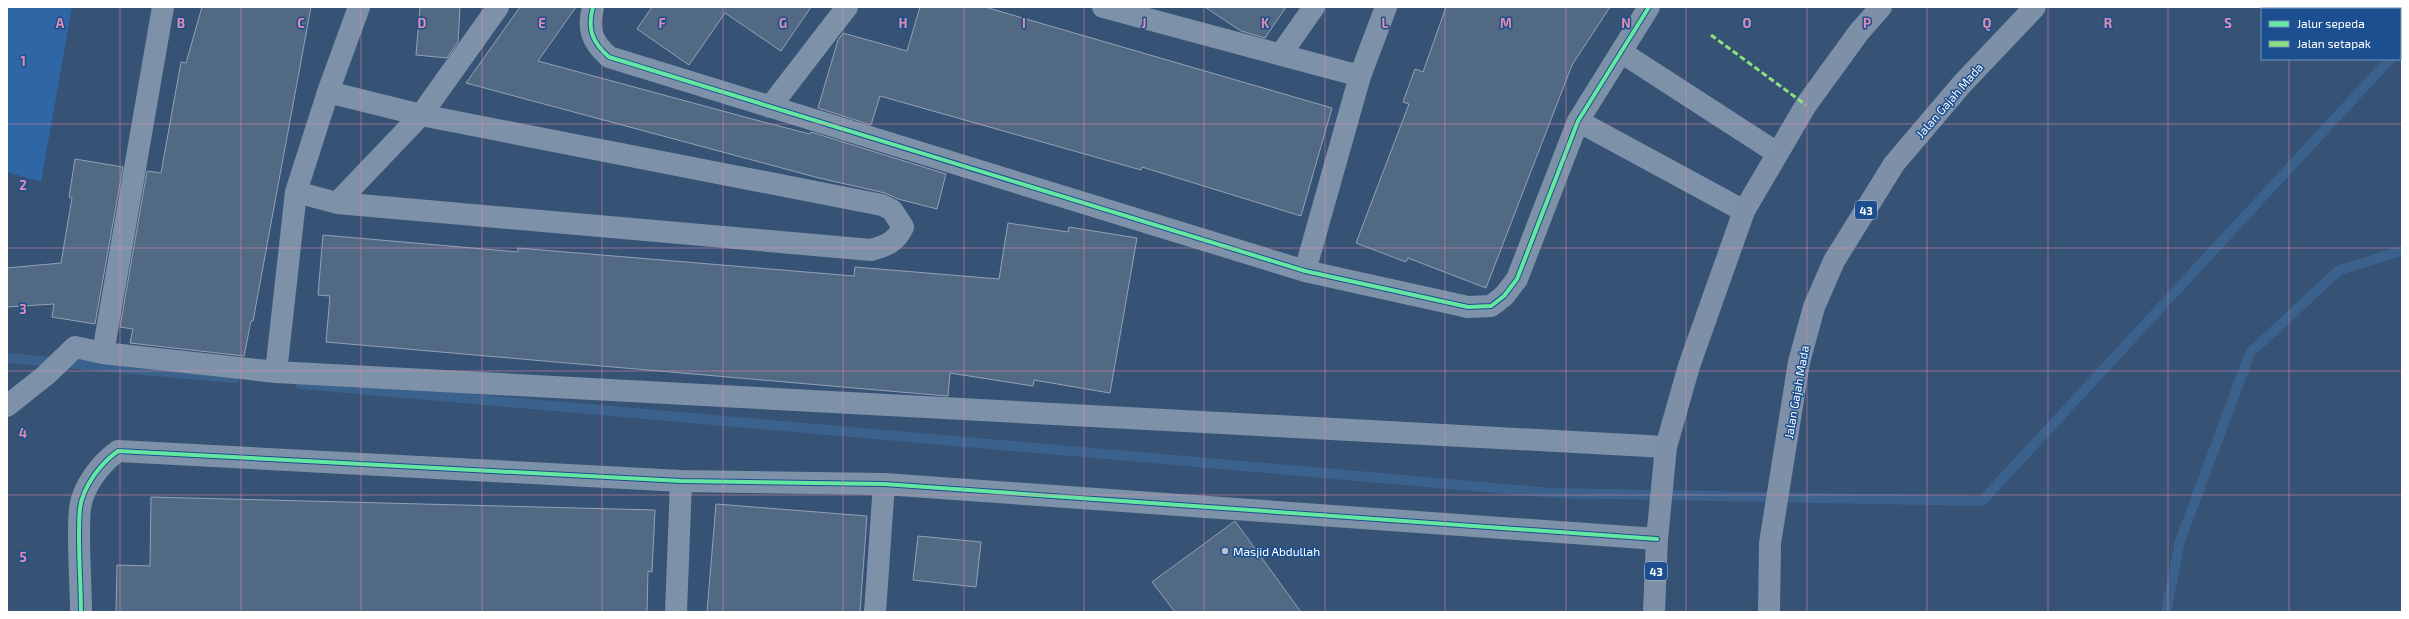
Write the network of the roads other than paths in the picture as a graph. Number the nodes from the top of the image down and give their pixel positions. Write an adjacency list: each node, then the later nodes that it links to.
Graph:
1 (163, 7): 24 (street)
2 (359, 7): 15 (street)
3 (498, 7): 17 (street)
4 (593, 7): 16 (street)
5 (848, 7): 16 (street)
6 (1102, 7): 13 (street)
7 (1314, 7): 13 (street)
8 (1386, 7): 14 (street)
9 (1649, 7): 12 (street)
10 (1881, 7): 19 (highway, 43)
11 (2035, 7): 35 (highway, Jalan Gajah Mada / 43)
12 (1620, 52): 18 (street); 19 (street)
13 (1281, 54): 14 (street)
14 (1360, 76): 23 (street)
15 (328, 92): 17 (street); 20 (street)
16 (770, 107): 23 (street)
17 (421, 116): 21 (street); 21 (street)
18 (1578, 121): 22 (street); 23 (street)
19 (1777, 153): 22 (highway, 43)
20 (296, 192): 21 (street); 25 (street)
21 (337, 203)
22 (1744, 211): 27 (highway, 43)
23 (1305, 271)
24 (103, 353): 25 (street); 26 (street)
25 (276, 372): 27 (street)
26 (7, 406)
27 (1666, 447): 30 (highway, 43)
28 (681, 481): 29 (street); 31 (street); 32 (street)
29 (884, 484): 30 (street); 33 (street)
30 (1657, 535): 34 (highway, 43)
31 (82, 612)
32 (676, 612)
33 (875, 612)
34 (1654, 612)
35 (1769, 612)

